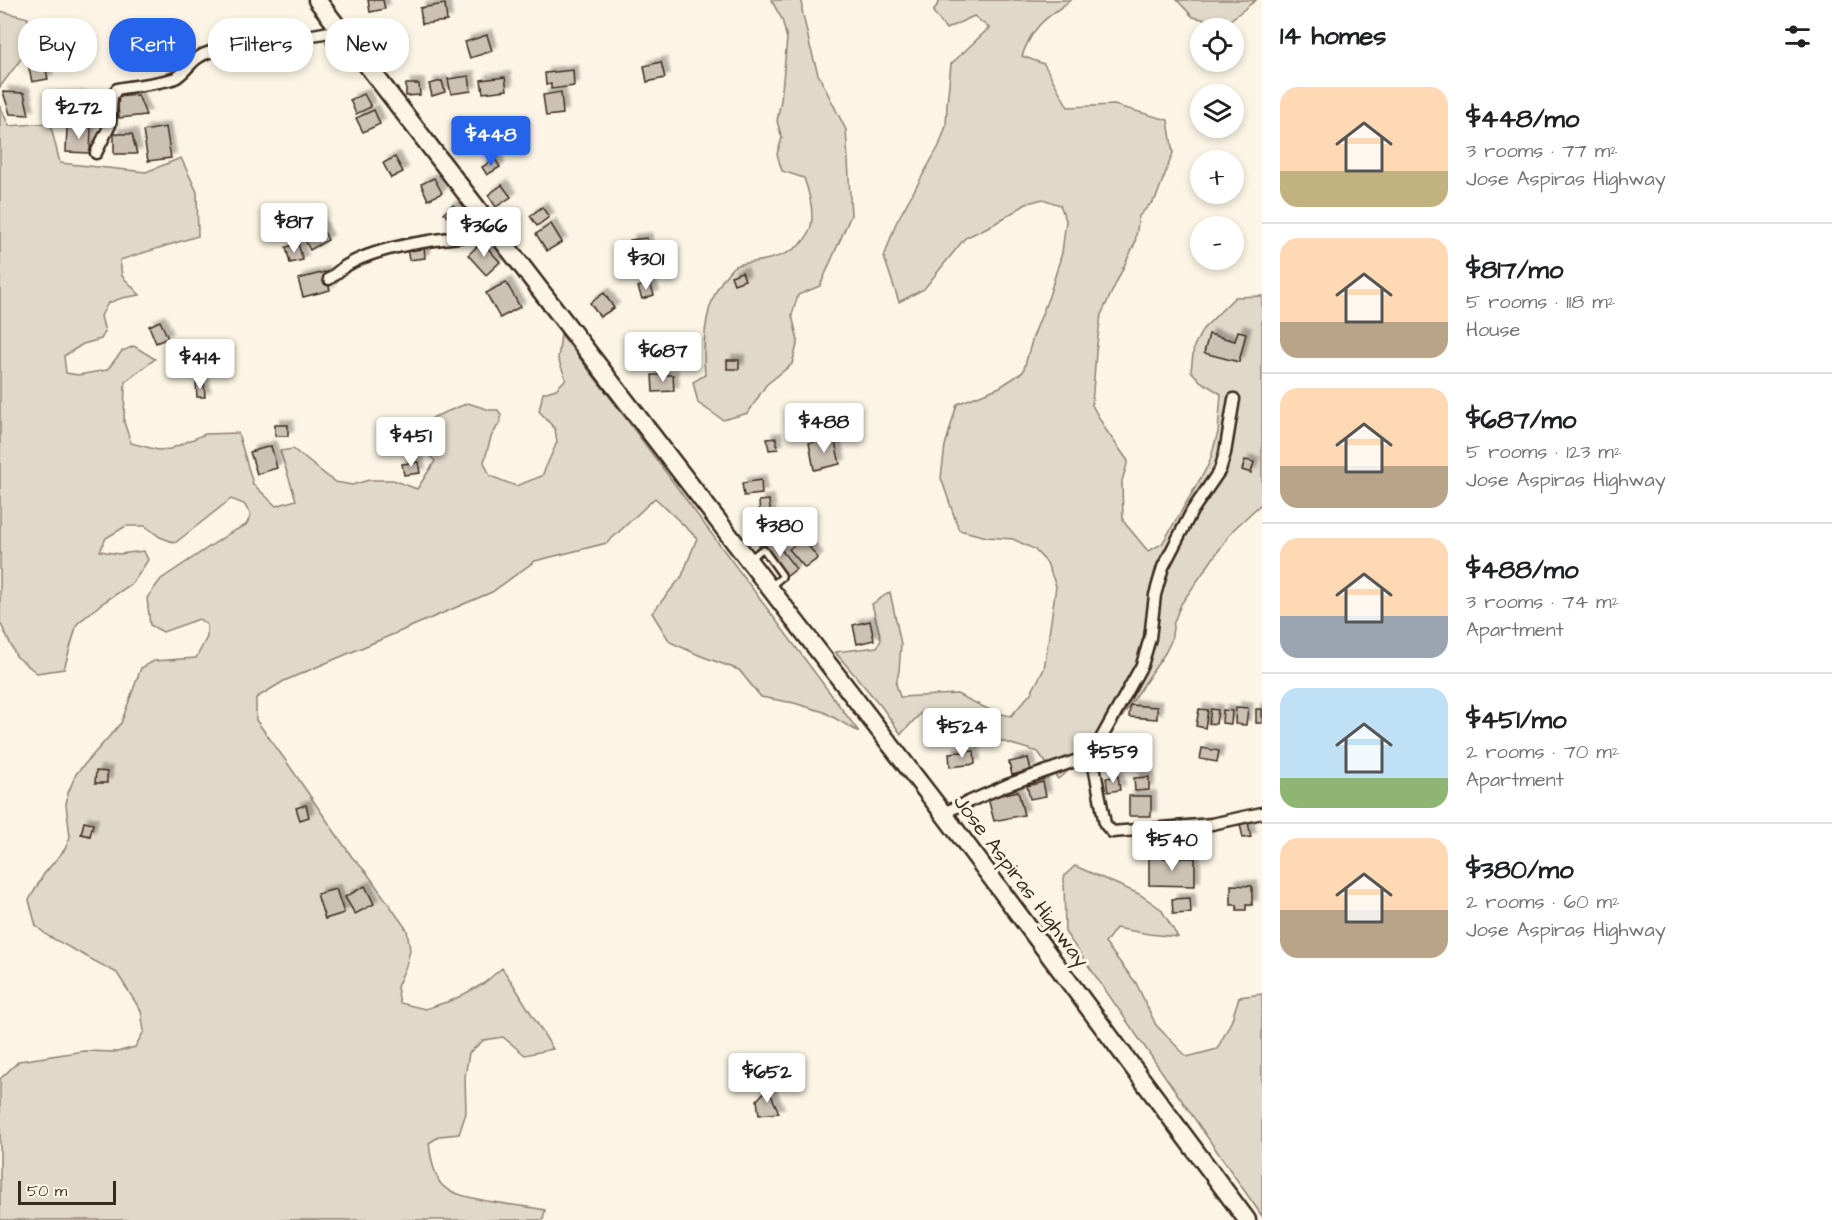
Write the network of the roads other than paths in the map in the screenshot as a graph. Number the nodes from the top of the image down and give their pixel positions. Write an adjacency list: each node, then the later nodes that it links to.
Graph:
1 (317, 0): 2 (main road, Jose Aspiras Highway)
2 (331, 18)
3 (325, 33): 5 (street)
4 (372, 72): 6 (main road, Jose Aspiras Highway)
5 (96, 153)
6 (494, 232): 7 (street); 10 (main road, Jose Aspiras Highway)
7 (329, 279)
8 (1234, 399): 9 (street)
9 (1092, 755): 10 (street); 11 (street)
10 (943, 813): 12 (main road, Jose Aspiras Highway)
11 (1262, 813)
12 (1247, 1220)

